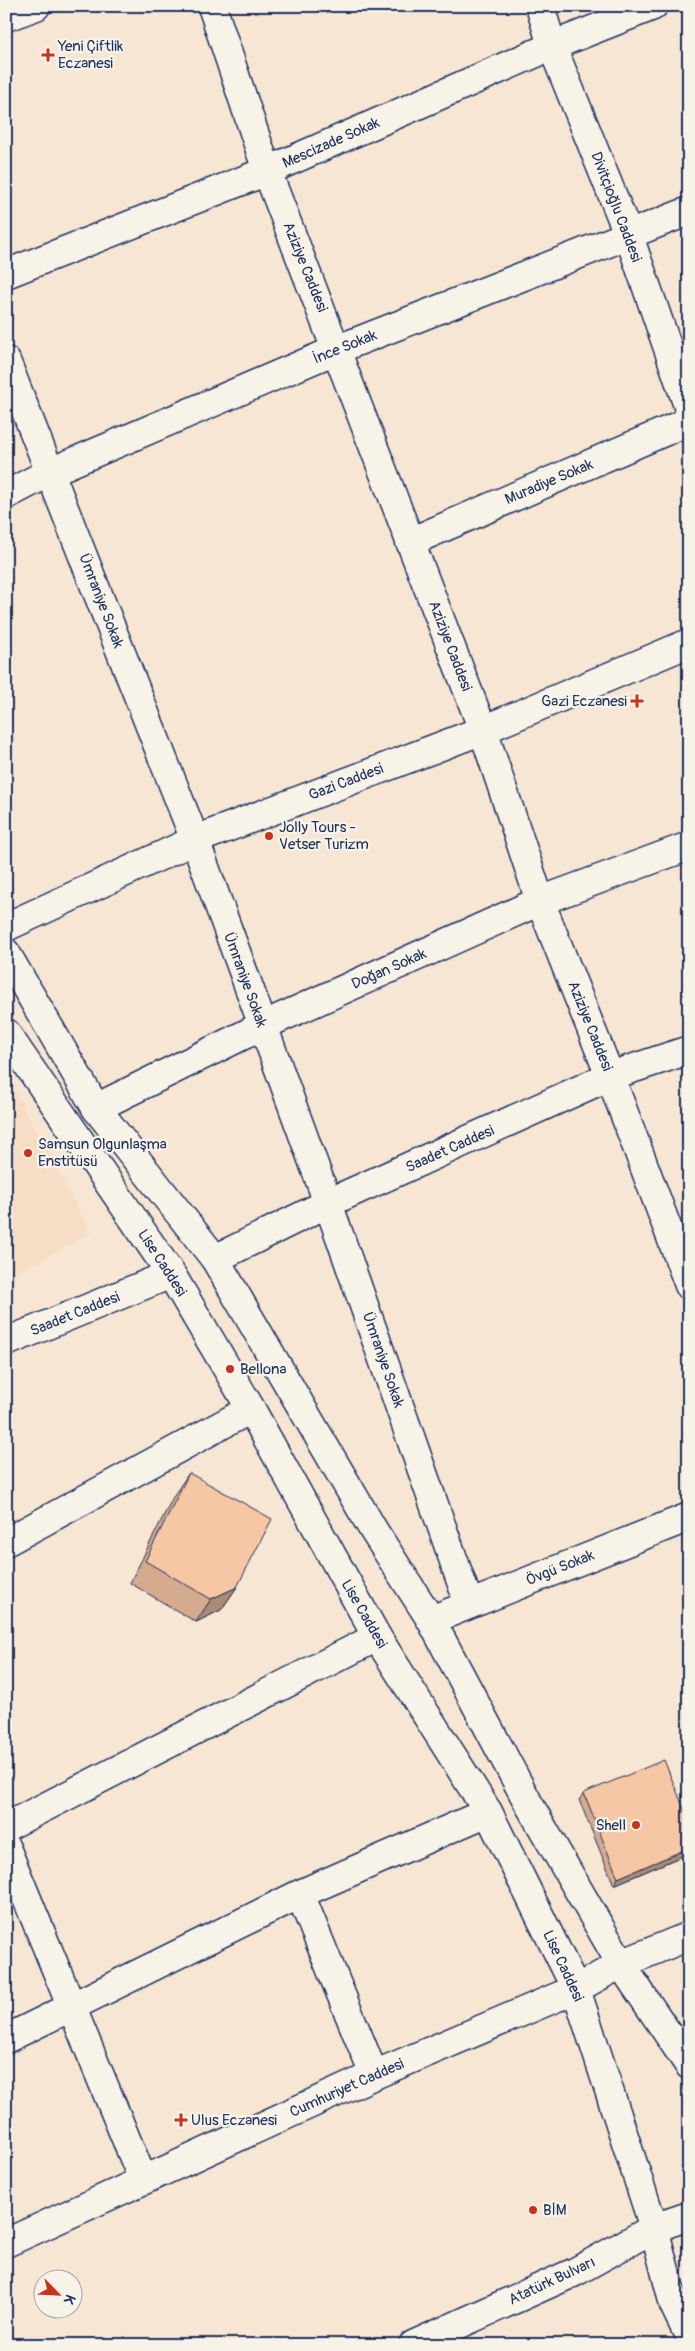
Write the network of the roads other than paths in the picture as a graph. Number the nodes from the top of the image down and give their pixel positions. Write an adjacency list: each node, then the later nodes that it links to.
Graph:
1 (36, 6): 5 (street)
2 (212, 6): 7 (street, Aziziye Caddesi)
3 (540, 6): 6 (street, Divitçioğlu Caddesi)
4 (653, 6): 6 (street, Mescizade Sokak)
5 (6, 17)
6 (552, 46): 7 (street, Mescizade Sokak); 9 (street, Divitçioğlu Caddesi)
7 (267, 171): 10 (street, Mescizade Sokak); 11 (street, Aziziye Caddesi)
8 (689, 211): 9 (street, İnce Sokak)
9 (629, 236): 11 (street, İnce Sokak); 13 (street, Divitçioğlu Caddesi)
10 (6, 274)
11 (338, 350): 15 (street, İnce Sokak); 17 (street, Aziziye Caddesi)
12 (6, 361): 15 (street, Ümraniye Sokak)
13 (689, 409)
14 (689, 421): 17 (street, Muradiye Sokak)
15 (50, 472): 16 (street, İnce Sokak); 20 (street, Ümraniye Sokak)
16 (6, 496)
17 (410, 542): 19 (street, Aziziye Caddesi)
18 (689, 642): 19 (street, Gazi Caddesi)
19 (483, 730): 20 (street, Gazi Caddesi); 22 (street, Aziziye Caddesi)
20 (195, 840): 23 (street, Gazi Caddesi); 25 (street, Ümraniye Sokak)
21 (689, 846): 22 (street, Doğan Sokak)
22 (540, 900): 25 (street, Doğan Sokak); 28 (street, Aziziye Caddesi)
23 (6, 927)
24 (6, 953): 29 (street)
25 (262, 1026): 29 (street, Doğan Sokak); 30 (street, Ümraniye Sokak)
26 (6, 1033): 32 (street, Lise Caddesi)
27 (689, 1050): 28 (street, Saadet Caddesi)
28 (610, 1076): 30 (street, Saadet Caddesi); 33 (street, Aziziye Caddesi)
29 (96, 1108): 31 (street)
30 (328, 1204): 31 (street, Saadet Caddesi); 38 (street, Ümraniye Sokak)
31 (216, 1259): 39 (street)
32 (171, 1274): 34 (street, Saadet Caddesi); 35 (street, Lise Caddesi)
33 (689, 1285)
34 (6, 1342)
35 (251, 1408): 37 (street); 40 (street, Lise Caddesi)
36 (689, 1517): 38 (street, Övgü Sokak)
37 (6, 1542)
38 (469, 1604): 39 (street, Övgü Sokak)
39 (430, 1620): 46 (street)
40 (377, 1637): 41 (street, Lise Caddesi); 42 (street)
41 (488, 1812): 44 (street); 47 (street, Lise Caddesi)
42 (6, 1826)
43 (6, 1848): 48 (street)
44 (300, 1894): 48 (street); 51 (street)
45 (689, 1936): 46 (street, Cumhuriyet Caddesi)
46 (622, 1964): 47 (street, Cumhuriyet Caddesi); 50 (street)
47 (576, 1989): 51 (street, Cumhuriyet Caddesi); 54 (street, Lise Caddesi)
48 (71, 2008): 49 (street); 52 (street)
49 (6, 2039)
50 (689, 2065)
51 (374, 2075): 52 (street, Cumhuriyet Caddesi)
52 (143, 2180): 55 (street, Cumhuriyet Caddesi)
53 (689, 2216): 54 (street, Atatürk Bulvarı)
54 (654, 2228): 56 (street, Lise Caddesi); 57 (street, Atatürk Bulvarı)
55 (6, 2243)
56 (689, 2336)
57 (413, 2345)

